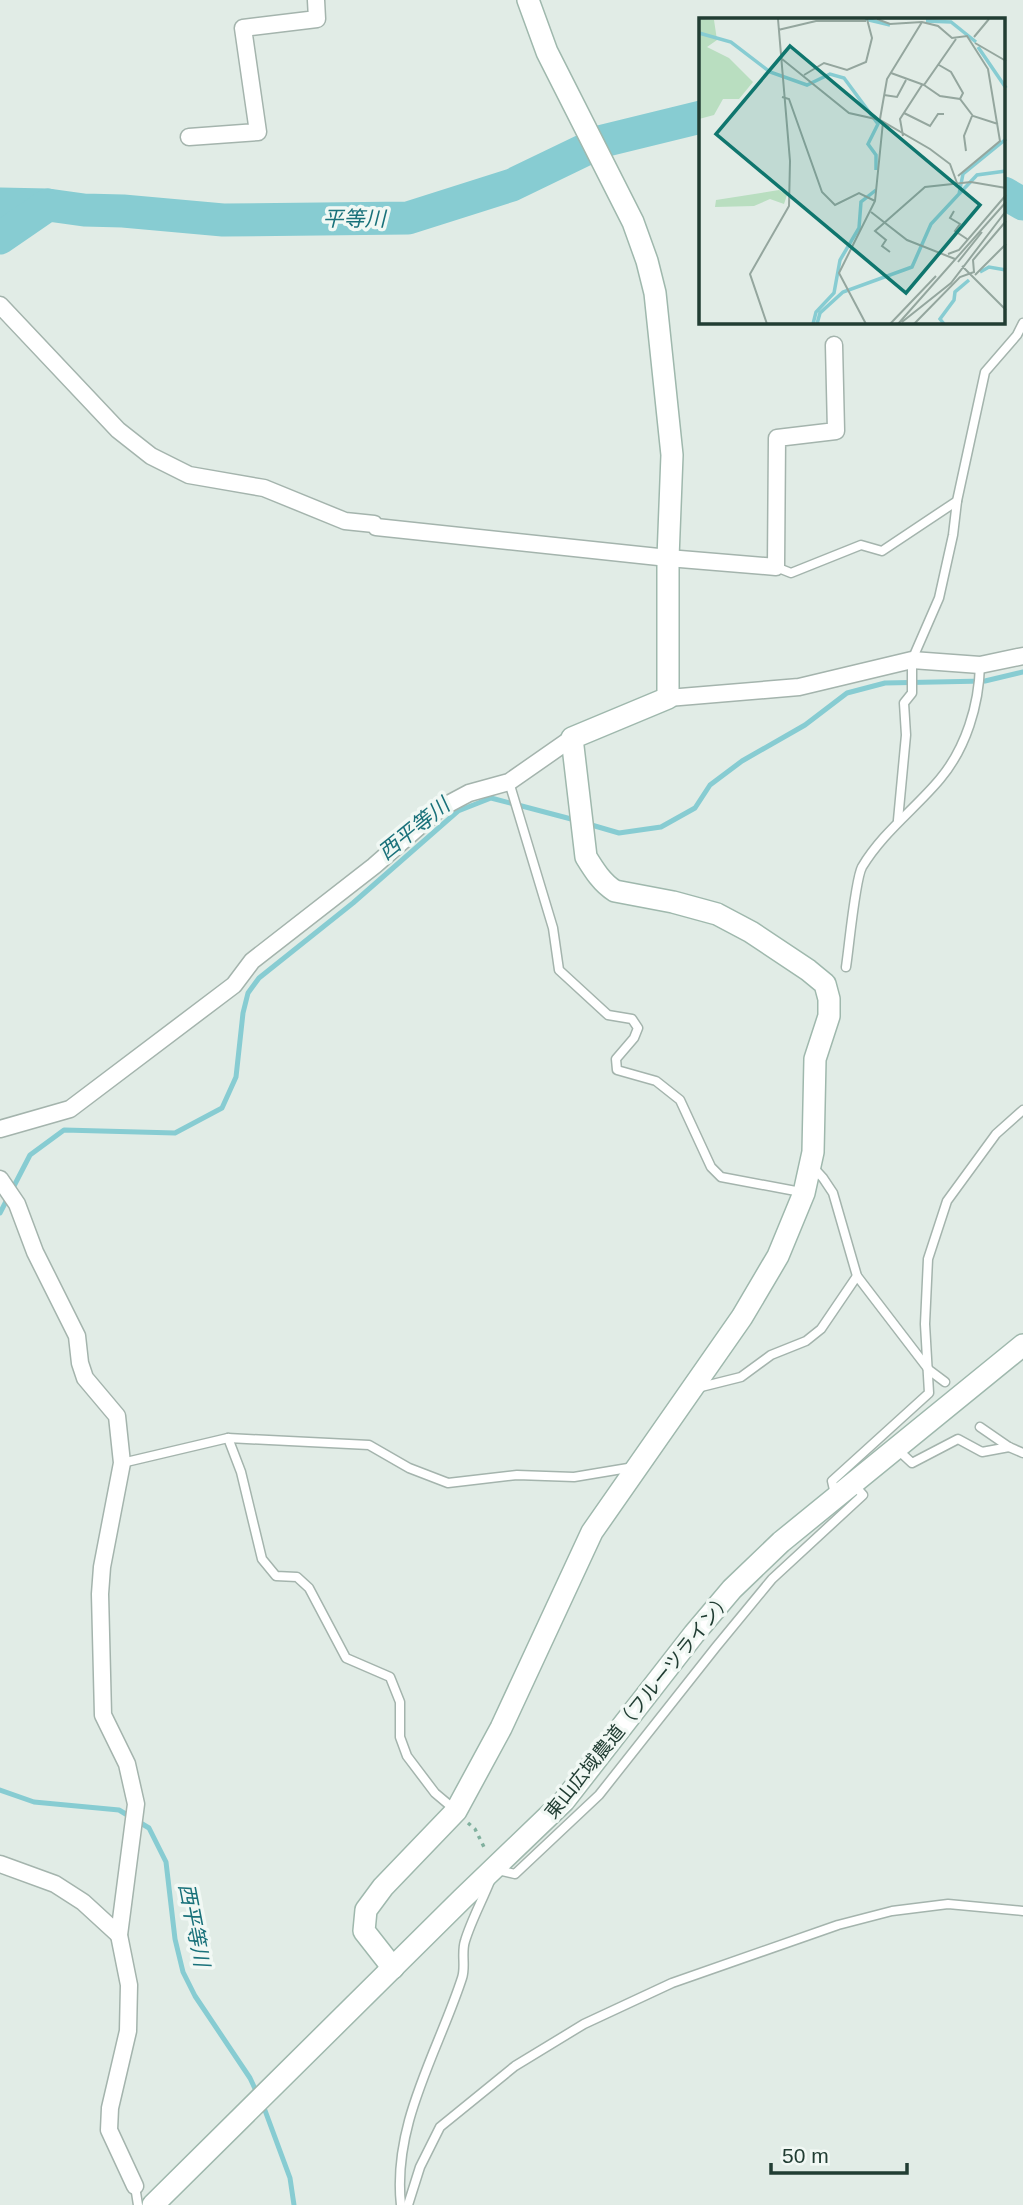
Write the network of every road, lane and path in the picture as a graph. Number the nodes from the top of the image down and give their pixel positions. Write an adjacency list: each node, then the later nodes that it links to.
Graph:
1 (316, 0): 3 (street)
2 (528, 0): 8 (street)
3 (189, 137)
4 (0, 305): 8 (street)
5 (1023, 323): 7 (lane)
6 (834, 345): 9 (street)
7 (957, 501): 9 (lane); 11 (lane)
8 (668, 558): 9 (street); 13 (street)
9 (776, 566)
10 (1023, 656): 12 (street)
11 (912, 661): 12 (street); 13 (street); 16 (lane)
12 (980, 666): 16 (lane)
13 (668, 698): 14 (street)
14 (572, 738): 15 (street); 20 (street)
15 (510, 785): 19 (street); 22 (lane)
16 (898, 820): 17 (lane)
17 (846, 967)
18 (1023, 1110): 25 (lane)
19 (0, 1129)
20 (810, 1164): 22 (street); 23 (lane)
21 (1, 1180): 33 (street)
22 (804, 1193): 27 (street)
23 (857, 1276): 25 (lane); 27 (lane)
24 (1023, 1345): 31 (street, 東山広域農道（フルーツライン）)
25 (929, 1370): 26 (lane); 36 (lane)
26 (945, 1382)
27 (694, 1389): 34 (street)
28 (980, 1427): 30 (lane)
29 (229, 1438): 33 (lane); 34 (lane); 37 (lane)
30 (1009, 1447): 31 (lane); 32 (lane)
31 (896, 1448): 35 (street, 東山広域農道（フルーツライン）)
32 (1023, 1453)
33 (122, 1463): 41 (street)
34 (637, 1466): 37 (street)
35 (852, 1483): 36 (street, 東山広域農道（フルーツライン）); 39 (lane)
36 (835, 1497): 39 (street, 東山広域農道（フルーツライン）)
37 (456, 1811): 39 (path); 42 (street)
38 (0, 1864): 41 (street)
39 (495, 1869): 42 (street, 東山広域農道（フルーツライン）); 46 (lane)
40 (1023, 1911): 47 (lane)
41 (119, 1935): 43 (street)
42 (393, 1968): 45 (street, 東山広域農道（フルーツライン）)
43 (135, 2186): 44 (lane)
44 (138, 2205)
45 (153, 2205)
46 (401, 2205)
47 (408, 2205)

